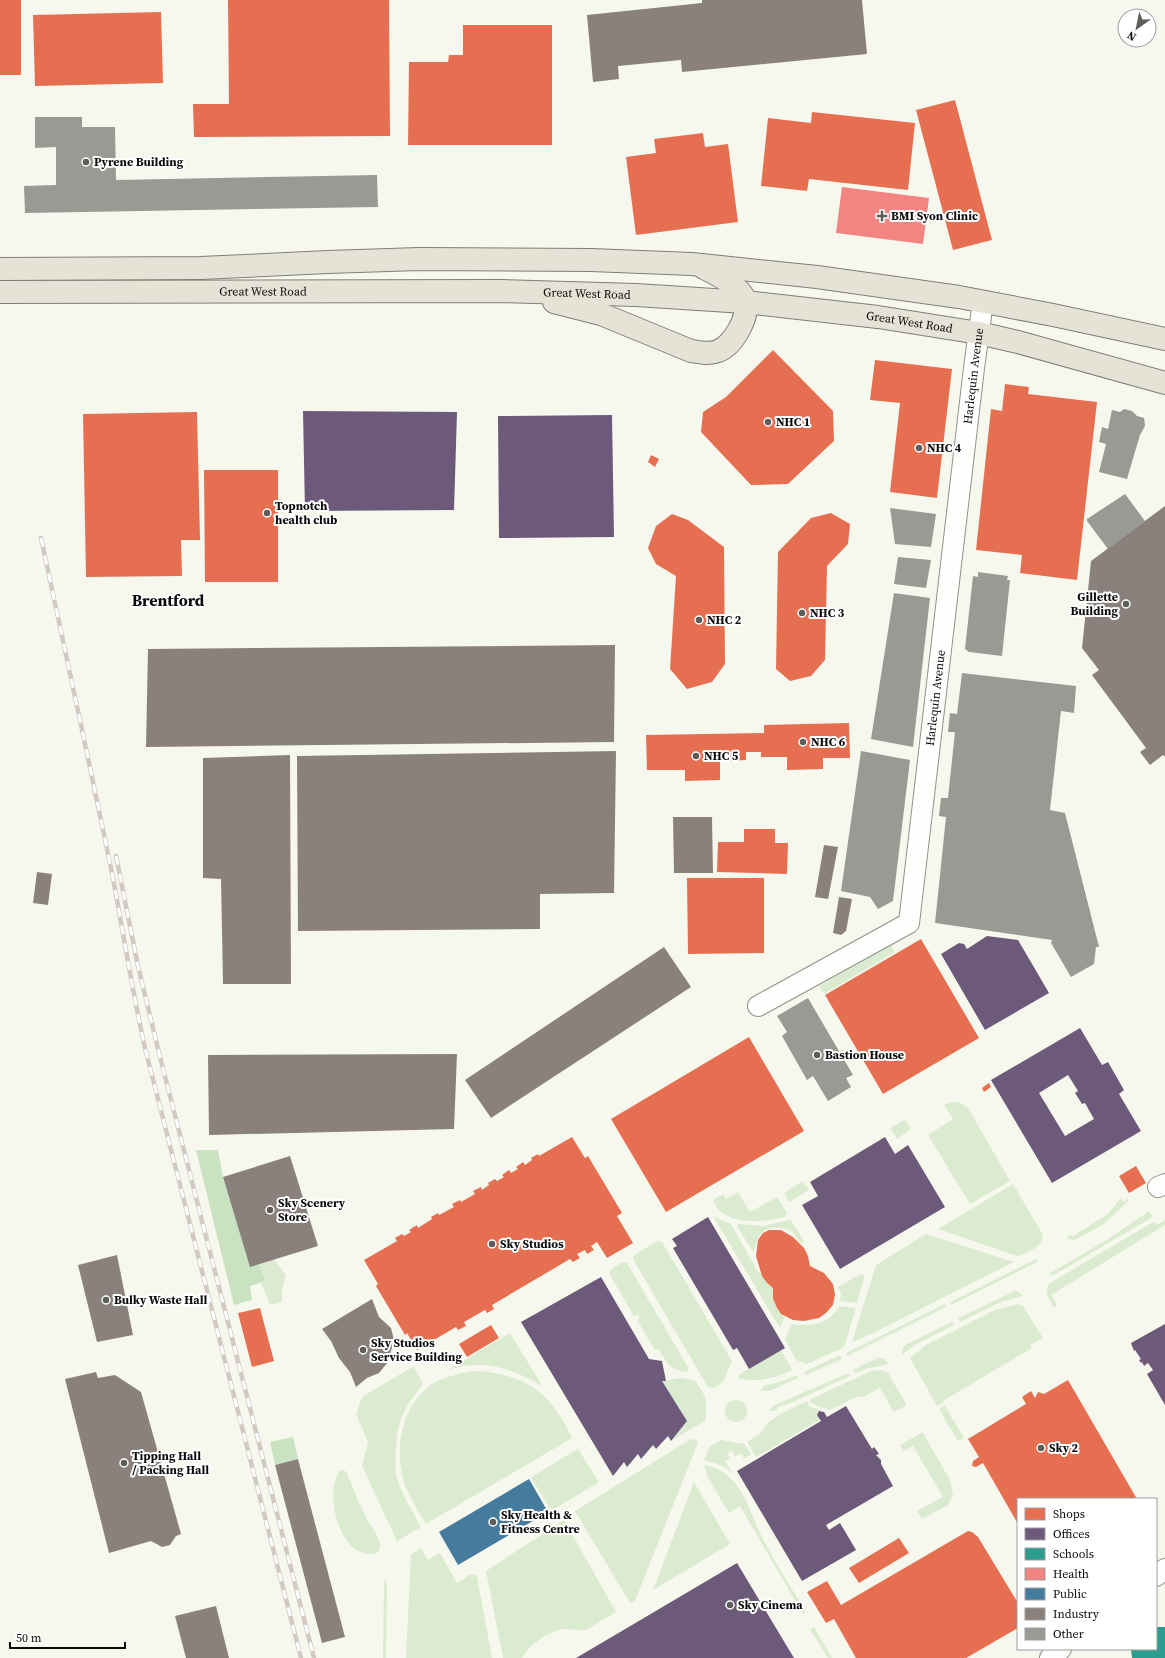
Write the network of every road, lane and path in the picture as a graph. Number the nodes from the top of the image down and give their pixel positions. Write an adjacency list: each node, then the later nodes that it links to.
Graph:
1 (692, 264): 2 (highway, Great West Road); 5 (highway); 6 (highway, Great West Road)
2 (0, 269)
3 (502, 291): 4 (highway, Great West Road); 5 (highway, Great West Road); 5 (highway)
4 (0, 292)
5 (745, 302): 8 (highway, Great West Road)
6 (983, 302): 7 (highway, Great West Road); 8 (street, Harlequin Avenue)
7 (1120, 329): 9 (highway, Great West Road); 10 (highway)
8 (979, 333): 11 (highway, Great West Road); 12 (street, Harlequin Avenue)
9 (1165, 339)
10 (1165, 354)
11 (1165, 384)
12 (758, 1006)
13 (1165, 1569): 14 (street)
14 (1157, 1575)
15 (1061, 1650): 16 (street)
16 (1050, 1658)

